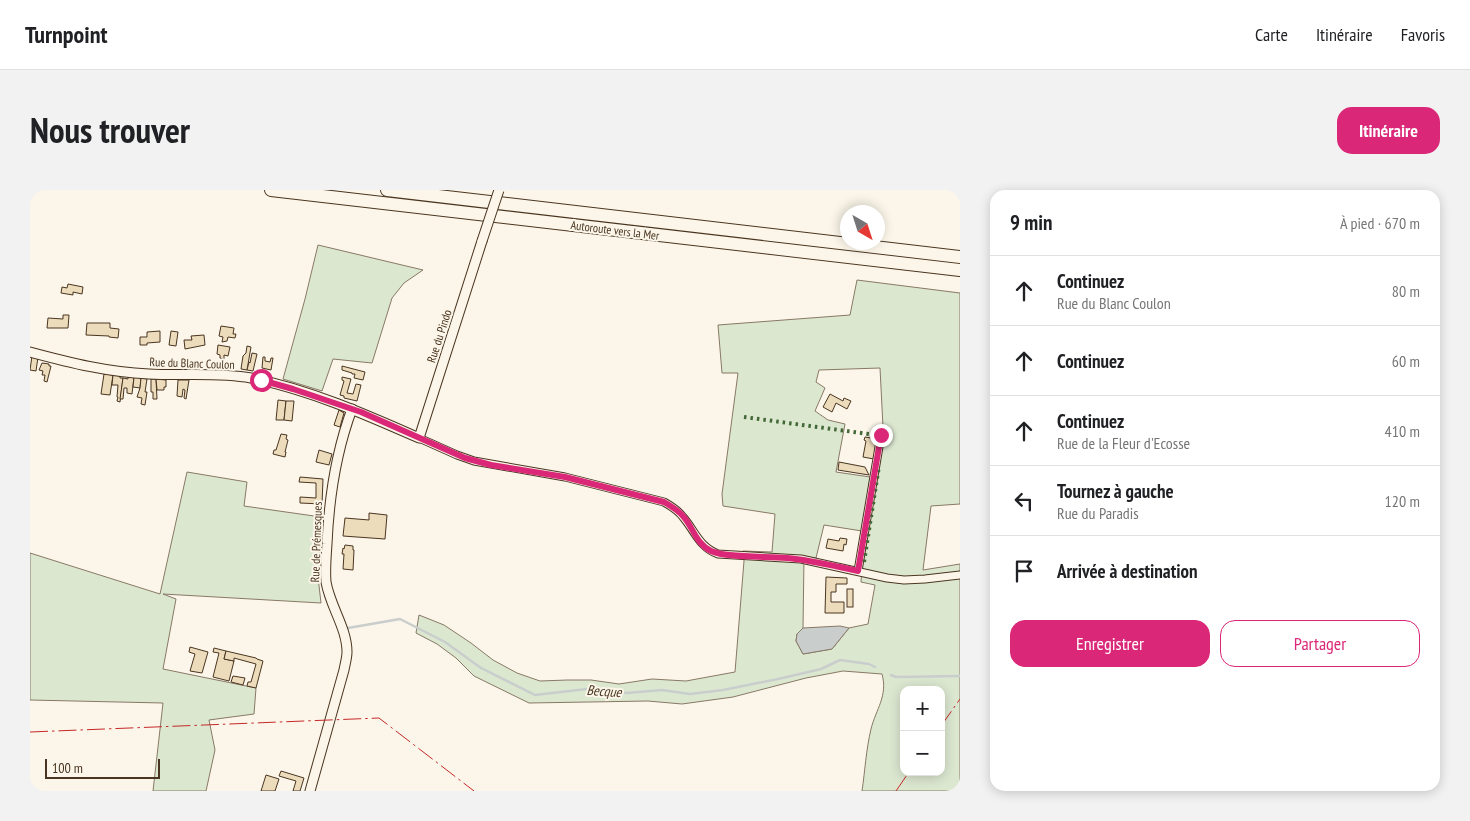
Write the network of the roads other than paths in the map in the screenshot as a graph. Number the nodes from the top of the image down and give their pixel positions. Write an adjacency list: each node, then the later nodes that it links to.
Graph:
1 (270, 190): 5 (highway, Autoroute vers la Mer)
2 (388, 190): 4 (highway)
3 (499, 190): 9 (street, Rue du Pindo, bridge)
4 (960, 257)
5 (960, 270)
6 (30, 352): 7 (street, Rue du Blanc Coulon)
7 (352, 409): 9 (street, Rue du Blanc Coulon); 12 (street, Rue de Prémesques)
8 (881, 435): 10 (street)
9 (419, 438): 10 (street)
10 (858, 571): 11 (street)
11 (960, 575)
12 (310, 791)

